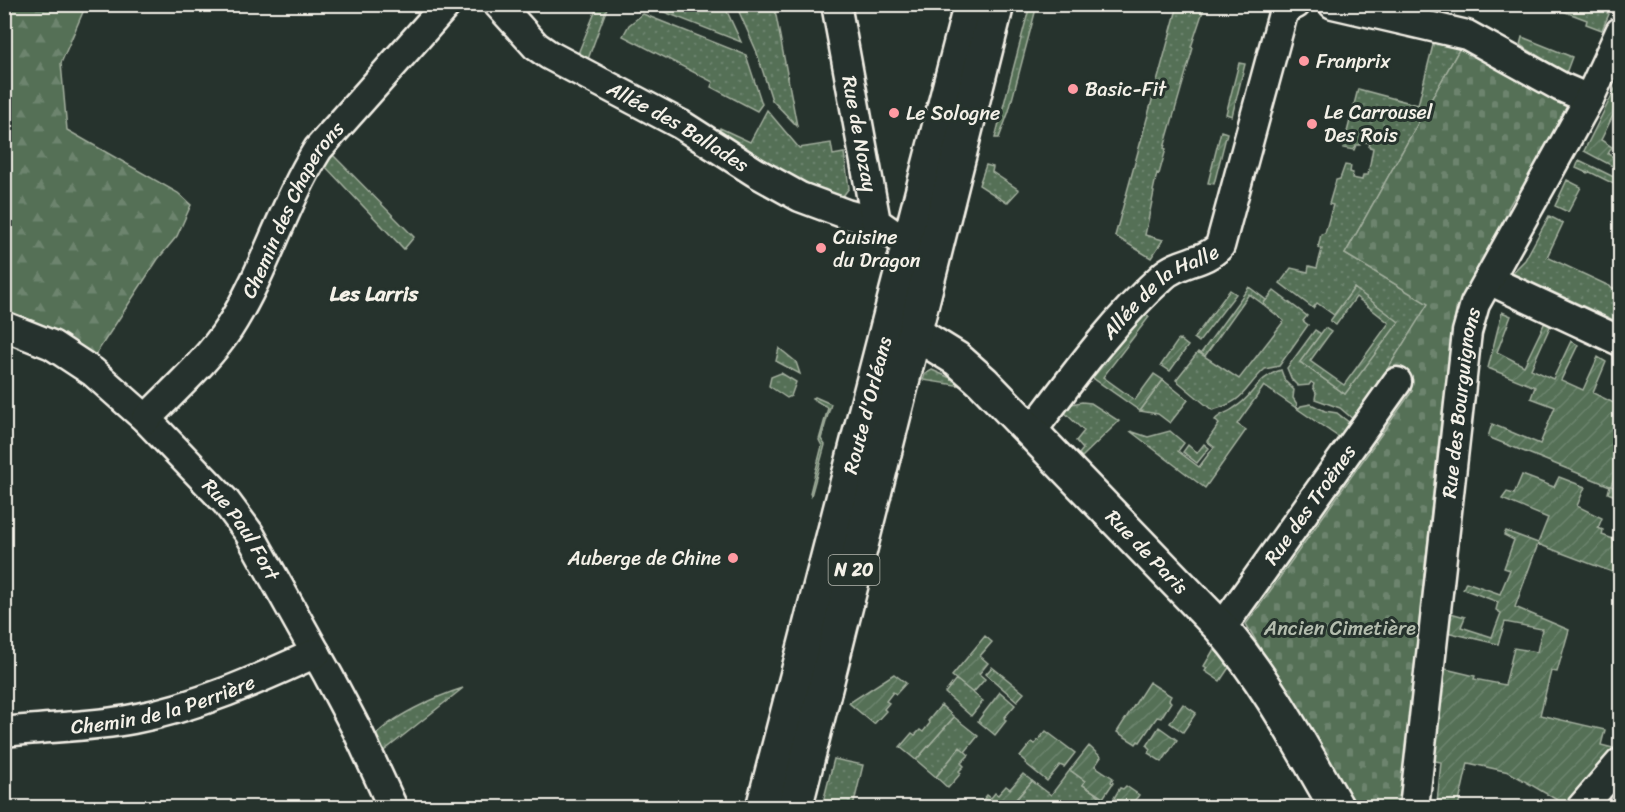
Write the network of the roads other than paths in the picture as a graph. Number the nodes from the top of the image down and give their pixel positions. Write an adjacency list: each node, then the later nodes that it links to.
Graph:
1 (447, 4): 17 (street, Chemin des Chaperons)
2 (498, 4): 10 (street, Allée des Ballades)
3 (836, 4): 10 (street, Rue de Nozay)
4 (971, 4): 11 (main road, Route d'Orléans / N 20)
5 (996, 4): 14 (main road, Route d'Orléans / N 20)
6 (1296, 4): 18 (street, Allée de la Halle)
7 (1333, 4): 9 (street)
8 (1620, 32): 9 (street, Rue des Bourguignons)
9 (1589, 99): 12 (street, Rue des Bourguignons)
10 (876, 222): 11 (street)
11 (910, 246): 24 (main road, Route d'Orléans / N 20)
12 (1489, 280): 15 (street); 27 (street, Rue des Bourguignons)
13 (4, 326): 17 (street, Rue Paul Fort)
14 (915, 333): 18 (main road, Rue de Paris); 25 (main road, Route d'Orléans / N 20)
15 (1620, 341)
16 (1397, 382): 19 (street, Rue des Troënes)
17 (146, 419): 20 (street, Rue Paul Fort)
18 (1032, 431): 19 (main road, Rue de Paris)
19 (1220, 627): 26 (main road, Rue de Paris)
20 (316, 653): 21 (street, Chemin de la Perrière); 23 (street, Rue Paul Fort)
21 (4, 732)
22 (1620, 763): 28 (street)
23 (393, 807)
24 (763, 807)
25 (795, 807)
26 (1337, 807)
27 (1414, 807)
28 (1581, 807)

